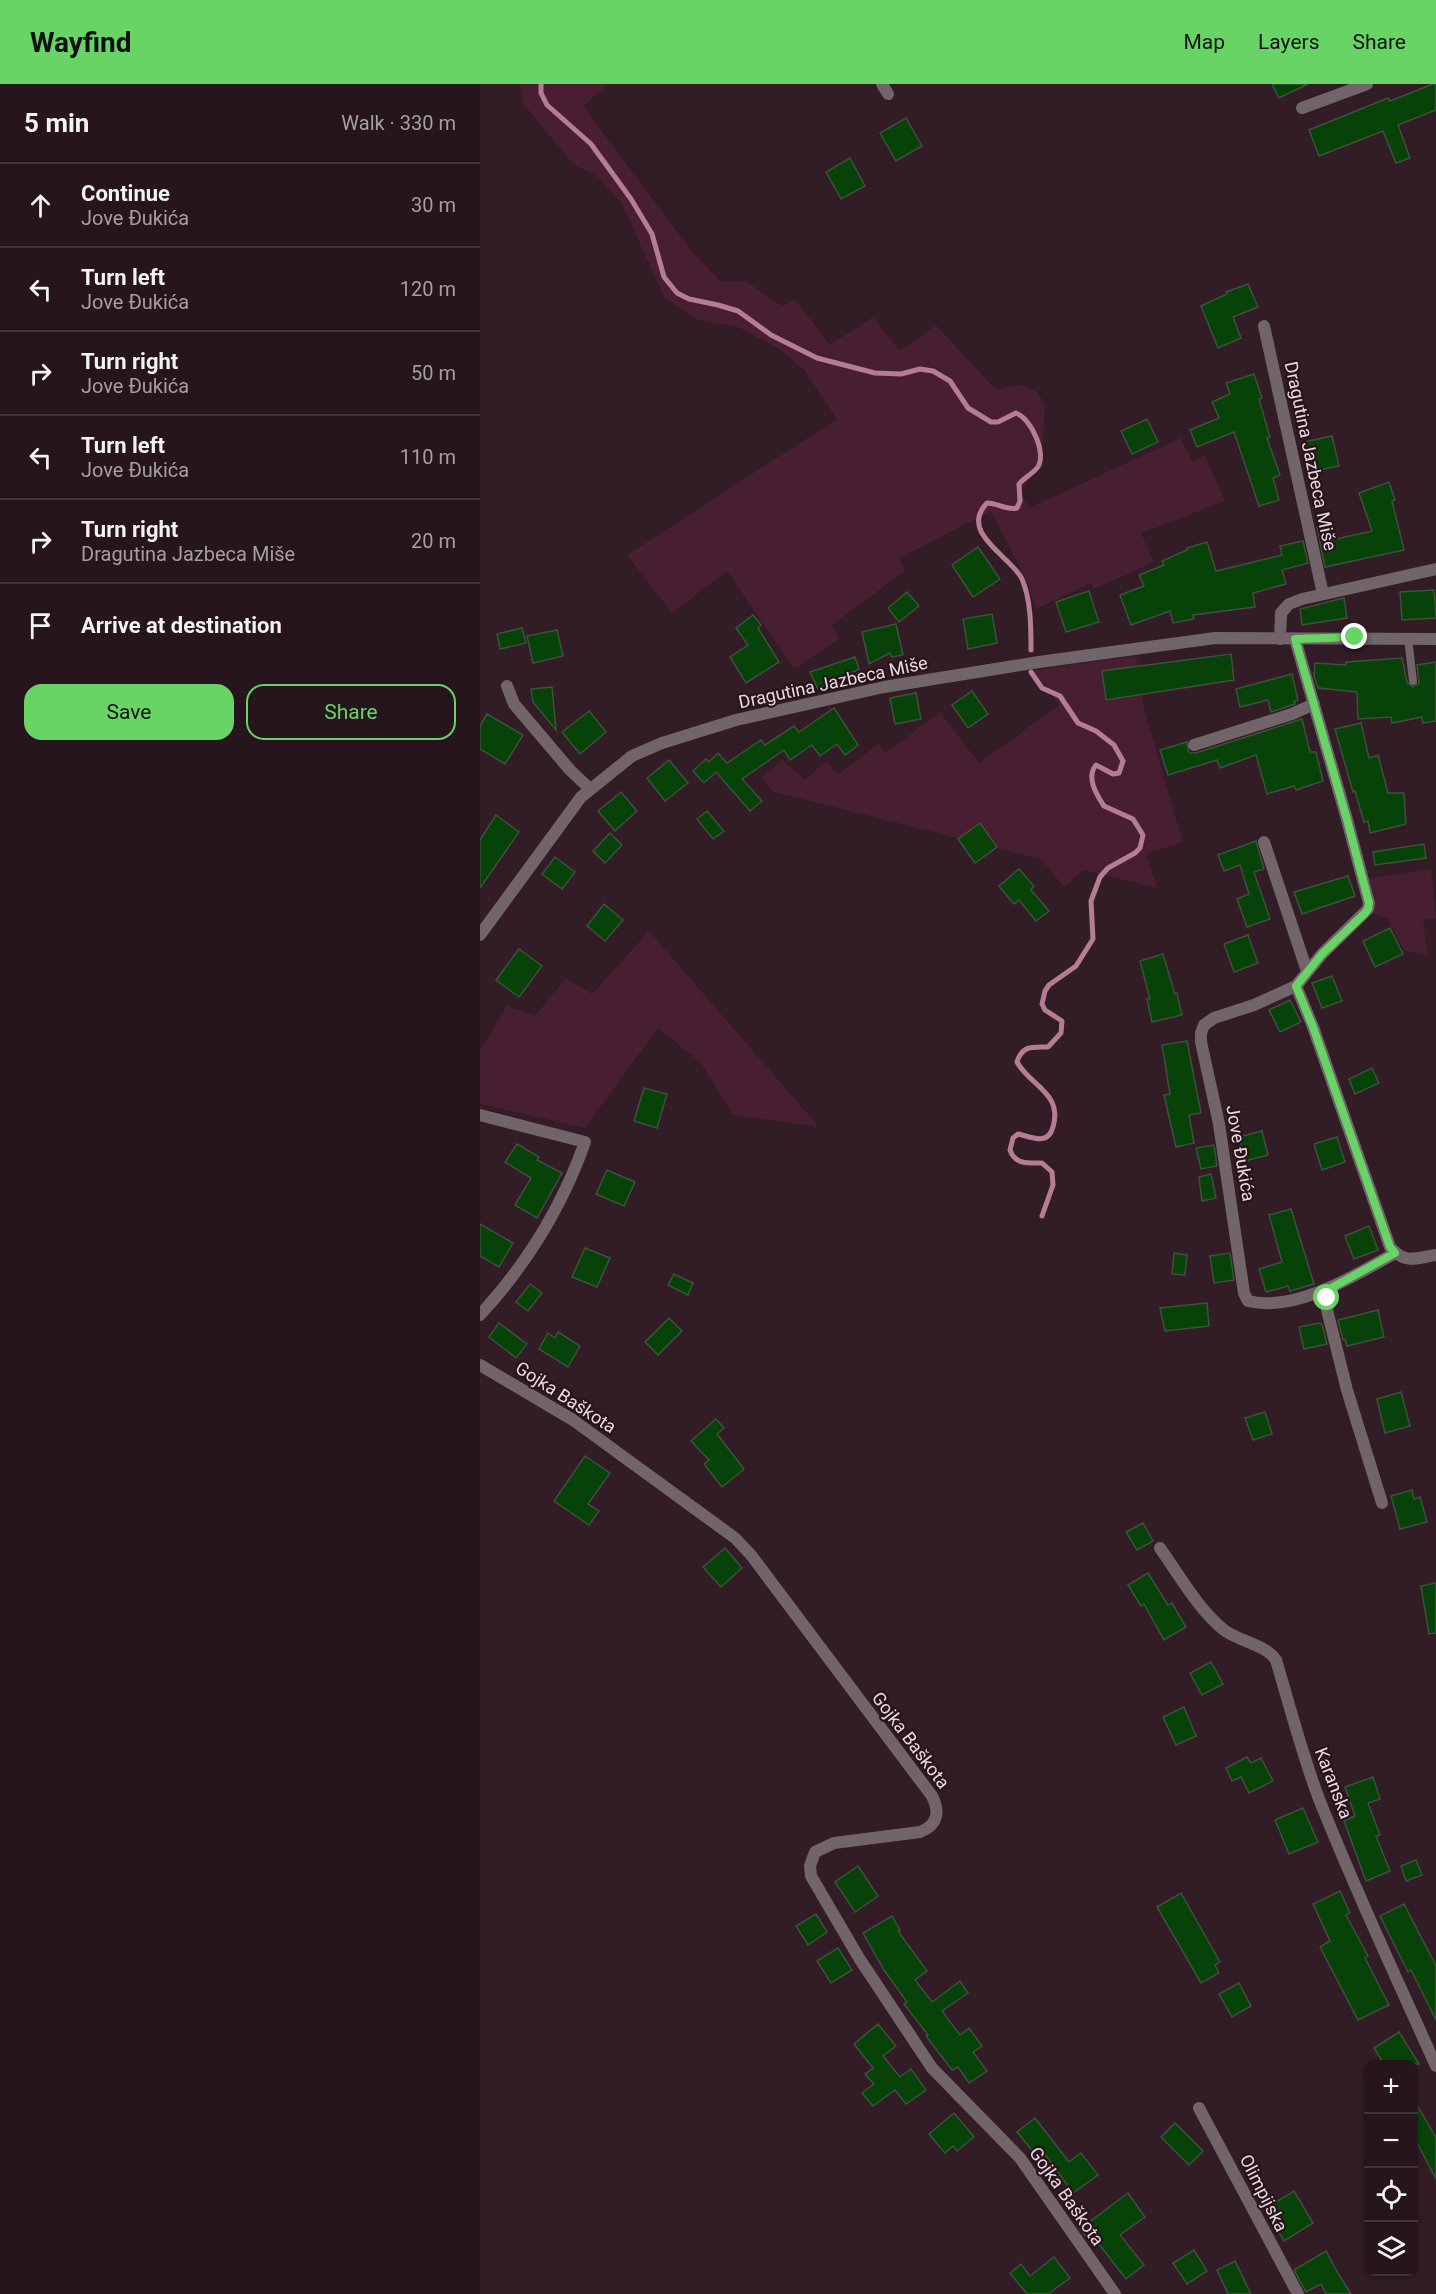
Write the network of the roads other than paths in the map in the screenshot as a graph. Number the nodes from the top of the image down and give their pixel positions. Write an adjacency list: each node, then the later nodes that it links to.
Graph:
1 (1367, 84): 2 (street)
2 (1302, 108)
3 (1264, 326): 5 (street, Dragutina Jazbeca Miše)
4 (1436, 569): 5 (street)
5 (1323, 594): 7 (street)
6 (1408, 638): 8 (street, Dragutina Jazbeca Miše); 9 (street, Dragutina Jazbeca Miše); 10 (lane)
7 (1280, 639): 8 (street, Dragutina Jazbeca Miše); 14 (street, Dragutina Jazbeca Miše)
8 (1295, 639): 12 (street, Jove Đukića)
9 (1436, 639)
10 (1413, 681)
11 (507, 686): 14 (street)
12 (1314, 704): 13 (street); 17 (street, Jove Đukića)
13 (1194, 745)
14 (590, 789): 16 (street, Dragutina Jazbeca Miše)
15 (1264, 842): 17 (street)
16 (480, 935)
17 (1307, 971): 18 (street, Jove Đukića)
18 (1296, 986): 20 (street); 22 (street, Jove Đukića)
19 (480, 1115): 23 (street)
20 (1395, 1253): 21 (street); 22 (street, Jove Đukića)
21 (1436, 1255)
22 (1333, 1287): 25 (street)
23 (480, 1315)
24 (480, 1365): 29 (street, Gojka Baškota)
25 (1382, 1503)
26 (1160, 1548): 27 (street, Karanska)
27 (1436, 2066)
28 (1199, 2108): 30 (street, Olimpijska)
29 (1115, 2294)
30 (1298, 2294)

